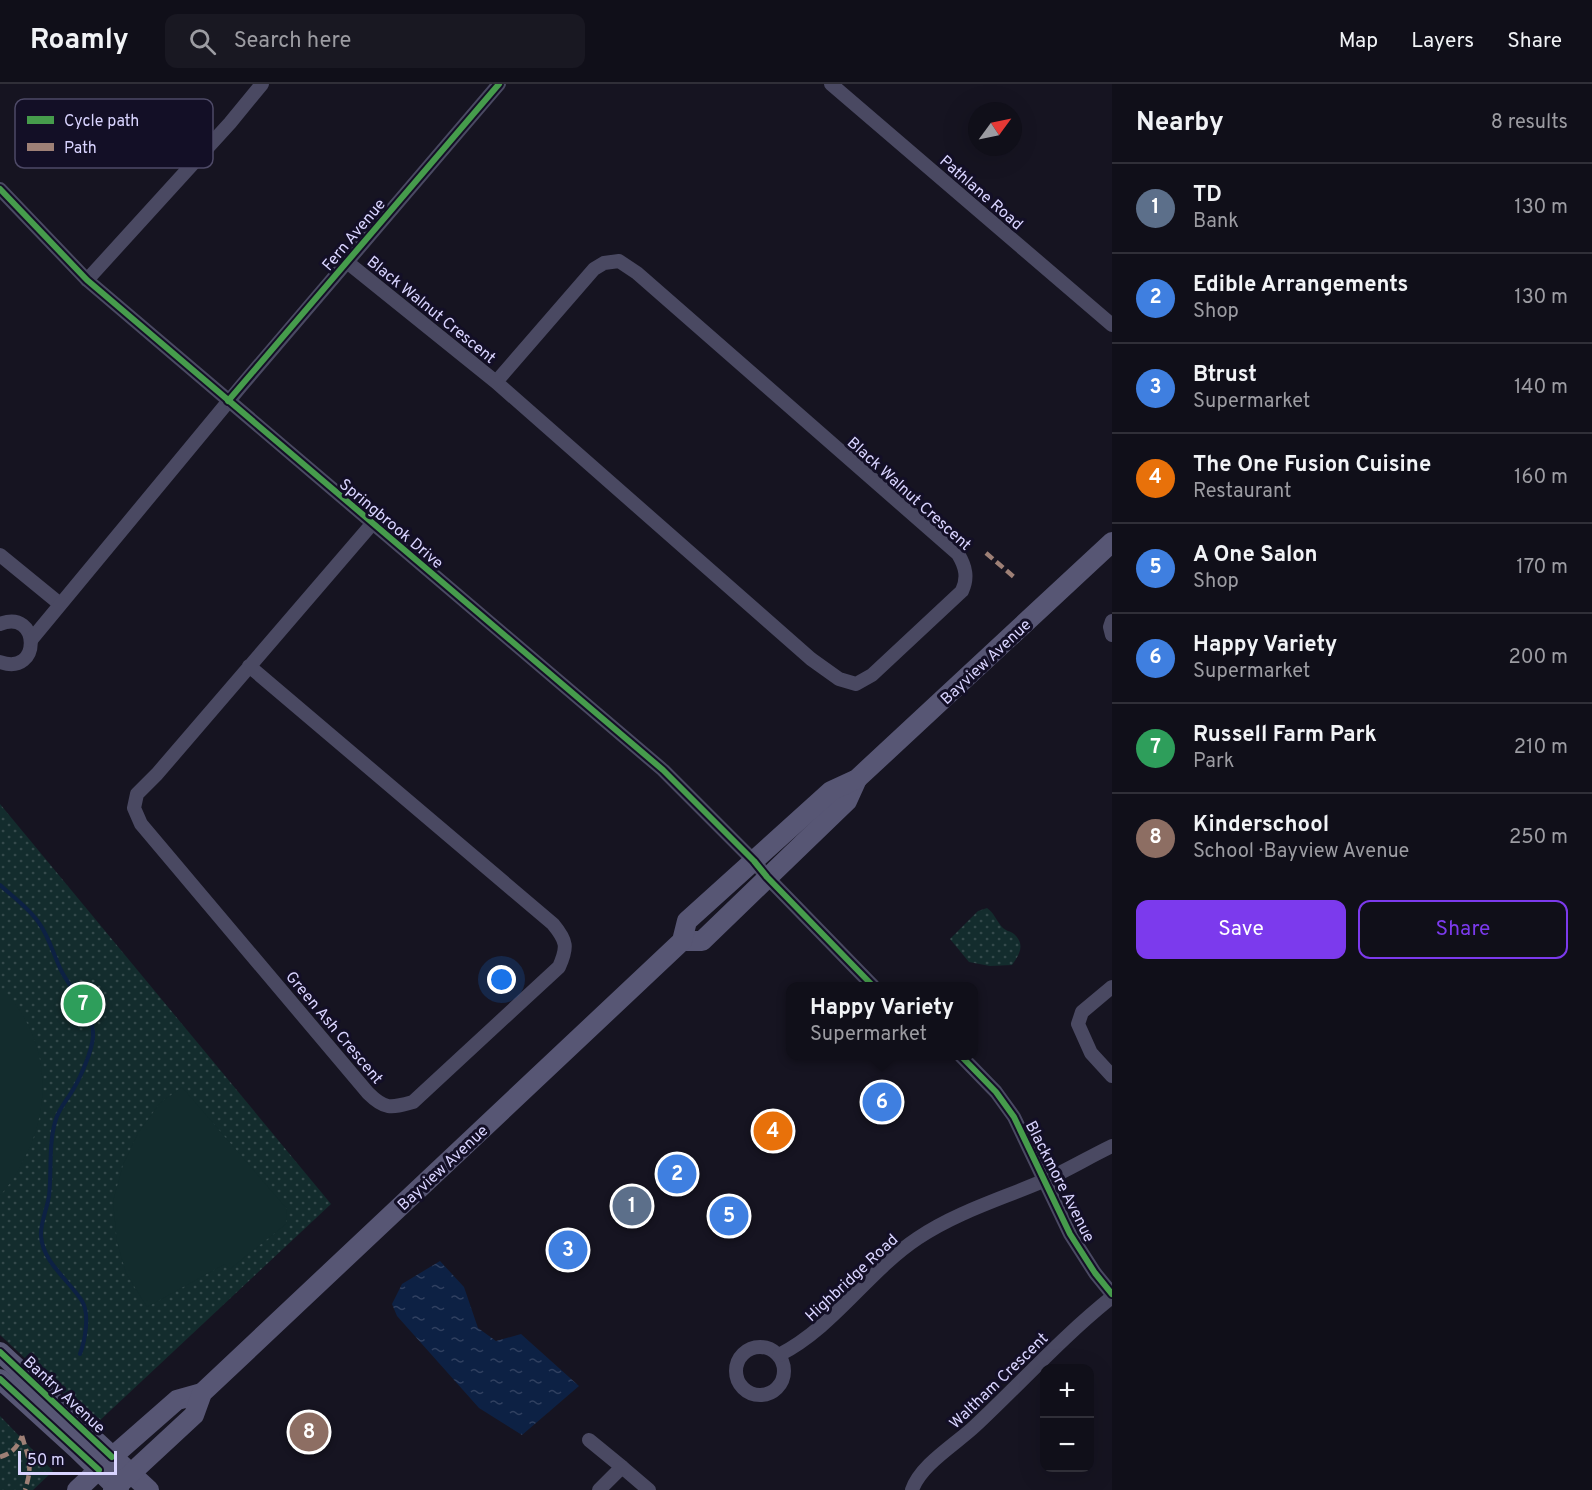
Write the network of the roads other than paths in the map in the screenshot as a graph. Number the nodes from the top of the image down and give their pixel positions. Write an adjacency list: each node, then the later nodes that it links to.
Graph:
1 (262, 84): 4 (street)
2 (499, 84): 7 (street, Fern Avenue)
3 (831, 84): 9 (street, Pathlane Road)
4 (213, 142)
5 (189, 168): 8 (street)
6 (0, 189): 8 (street, Springbrook Drive)
7 (347, 262): 10 (street, Black Walnut Crescent); 11 (street, Fern Avenue)
8 (87, 280): 11 (street, Springbrook Drive)
9 (1112, 325)
10 (496, 382): 10 (street, Black Walnut Crescent)
11 (228, 401): 12 (street, Springbrook Drive); 15 (street, Fern Avenue)
12 (372, 524): 21 (street, Green Ash Crescent); 23 (street, Springbrook Drive)
13 (1112, 543): 22 (main road, Bayview Avenue)
14 (0, 555): 15 (street)
15 (60, 604): 19 (street, Fern Avenue)
16 (1112, 621): 18 (street)
17 (0, 624): 19 (street)
18 (1112, 636)
19 (31, 640): 20 (street, Fern Avenue)
20 (0, 662)
21 (249, 666): 21 (street, Green Ash Crescent)
22 (857, 779): 23 (main road, Bayview Avenue); 24 (main road, Bayview Avenue)
23 (754, 861): 24 (street, Springbrook Drive); 25 (main road, Bayview Avenue)
24 (767, 877): 25 (main road, Bayview Avenue); 26 (street)
25 (682, 941): 36 (main road, Bayview Avenue)
26 (868, 982)
27 (1112, 987): 29 (street)
28 (965, 1060): 31 (street, Blackmore Avenue)
29 (1112, 1076)
30 (1112, 1146): 31 (street, Highbridge Road)
31 (1044, 1180): 32 (street, Blackmore Avenue); 34 (street, Highbridge Road)
32 (1112, 1295): 45 (street, Waltham Crescent)
33 (0, 1352): 38 (main road, Bantry Avenue)
34 (779, 1356)
35 (0, 1378): 38 (main road, Bantry Avenue)
36 (202, 1394): 38 (main road, Bayview Avenue); 40 (main road, Bayview Avenue)
37 (589, 1440): 39 (street)
38 (105, 1463): 40 (main road, Bantry Avenue); 41 (main road, Bayview Avenue)
39 (622, 1467): 43 (street); 44 (street)
40 (120, 1485): 42 (main road, Bantry Avenue)
41 (77, 1490)
42 (149, 1490)
43 (599, 1490)
44 (649, 1490)
45 (912, 1490)

